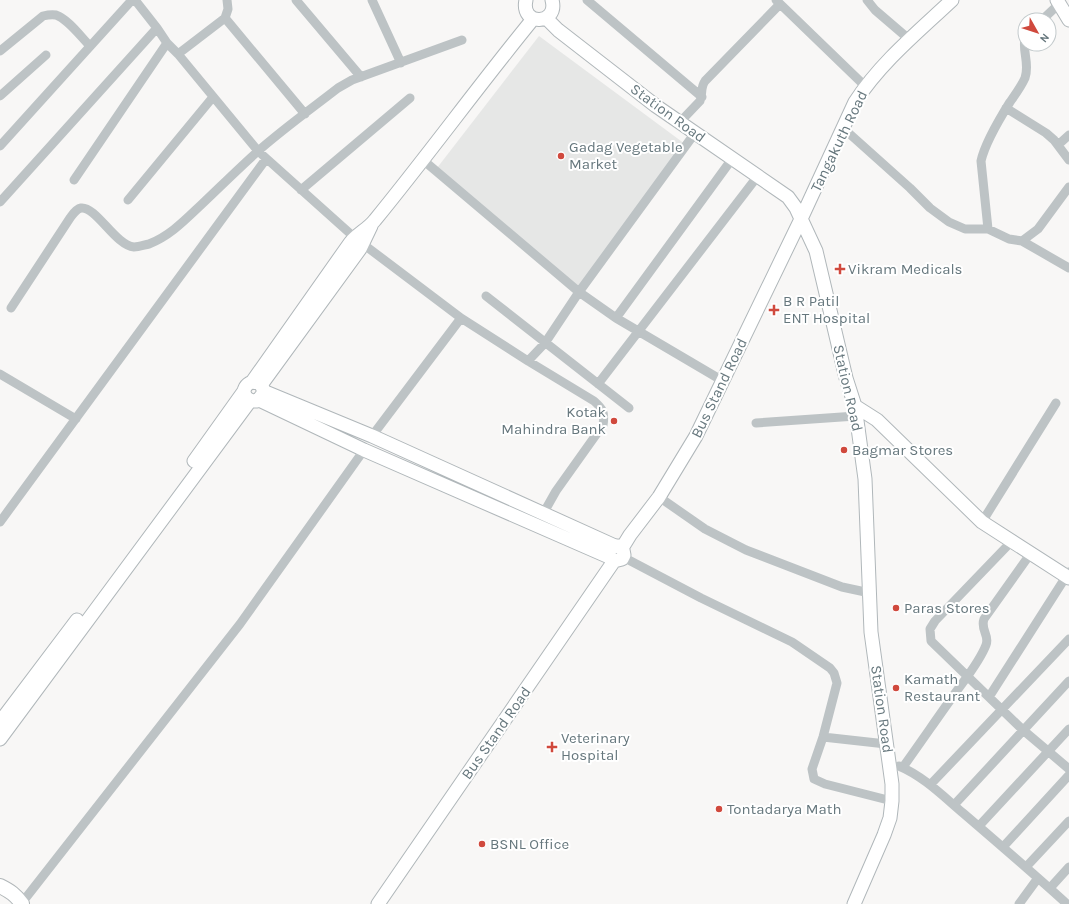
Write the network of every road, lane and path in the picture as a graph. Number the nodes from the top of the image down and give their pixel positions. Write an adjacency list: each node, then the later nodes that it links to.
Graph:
1 (134, 0): 16 (street); 20 (street)
2 (227, 0): 13 (street)
3 (296, 0): 26 (street)
4 (372, 0): 25 (street)
5 (526, 0): 14 (main road)
6 (552, 0): 14 (main road)
7 (587, 0): 30 (street)
8 (867, 0): 18 (street)
9 (952, 0): 18 (main road, Tangakuth Road)
10 (778, 2): 27 (street); 30 (street)
11 (1058, 2): 12 (street); 15 (main road)
12 (1049, 12)
13 (225, 18): 23 (street); 33 (street)
14 (539, 18): 34 (main road, Station Road); 42 (main road)
15 (1069, 20)
16 (157, 28): 19 (street); 50 (street)
17 (462, 40): 25 (street)
18 (910, 40): 27 (main road, Tangakuth Road)
19 (167, 43): 23 (street); 46 (street)
20 (90, 46): 21 (street); 39 (street)
21 (0, 51)
22 (1025, 52): 32 (street)
23 (178, 54): 29 (street)
24 (46, 55): 28 (street)
25 (401, 62): 26 (street)
26 (361, 77): 33 (street)
27 (865, 86): 35 (main road, Tangakuth Road)
28 (0, 96)
29 (213, 97): 40 (street); 49 (street)
30 (702, 97): 34 (street)
31 (410, 98): 48 (street)
32 (1006, 108): 38 (street); 52 (street)
33 (305, 114): 40 (street)
34 (680, 122): 36 (main road, Station Road)
35 (842, 128): 51 (main road, Tangakuth Road); 52 (street)
36 (695, 133): 43 (main road, Station Road); 56 (street)
37 (1069, 135): 38 (street)
38 (1058, 145): 44 (street)
39 (0, 146)
40 (258, 152): 41 (street); 58 (street)
41 (266, 159): 48 (street); 71 (street)
42 (423, 160): 53 (main road); 56 (street)
43 (732, 160): 45 (main road, Station Road); 60 (street)
44 (1069, 160)
45 (758, 177): 51 (main road, Station Road); 61 (street)
46 (74, 180)
47 (1069, 187): 54 (street)
48 (301, 190): 53 (street)
49 (128, 200)
50 (0, 202)
51 (801, 220): 65 (main road, Bus Stand Road); 70 (main road, Station Road)
52 (988, 229): 54 (street)
53 (359, 241): 59 (street); 67 (main road)
54 (1022, 241): 55 (street)
55 (1069, 268)
56 (579, 292): 60 (street); 62 (street)
57 (486, 296): 62 (street)
58 (11, 308)
59 (461, 318): 63 (street); 73 (street)
60 (616, 318): 61 (street)
61 (639, 332): 65 (street); 66 (street)
62 (545, 343): 63 (street); 66 (street)
63 (528, 361): 76 (street)
64 (0, 374): 71 (street)
65 (723, 381): 75 (main road, Bus Stand Road)
66 (598, 384): 69 (street)
67 (255, 392): 73 (main road); 74 (main road); 89 (main road); 93 (main road)
68 (1056, 403): 78 (street)
69 (629, 408)
70 (856, 411): 72 (street); 78 (main road); 83 (main road, Station Road)
71 (76, 419): 77 (street)
72 (756, 423)
73 (372, 436): 76 (main road)
74 (364, 450): 81 (main road); 111 (street)
75 (659, 497): 81 (main road, Bus Stand Road); 83 (street)
76 (543, 514): 81 (main road)
77 (0, 522)
78 (982, 522): 79 (main road)
79 (1012, 541): 80 (main road); 85 (street)
80 (1031, 553): 82 (main road); 85 (street)
81 (617, 554): 92 (street); 112 (main road, Bus Stand Road)
82 (1068, 576): 87 (street)
83 (870, 593): 94 (main road, Station Road)
84 (1069, 638): 88 (street)
85 (968, 675): 87 (street); 97 (street)
86 (1069, 681): 91 (street)
87 (989, 698): 88 (street)
88 (1001, 709): 91 (street); 100 (street)
89 (0, 722)
90 (1069, 729): 95 (street)
91 (1023, 730): 95 (street); 102 (street)
92 (823, 737): 94 (street); 101 (street)
93 (0, 739)
94 (886, 744): 96 (main road, Station Road)
95 (1048, 752): 98 (street); 104 (street)
96 (889, 761): 97 (street); 101 (main road, Station Road)
97 (903, 767): 100 (street)
98 (1069, 769)
99 (1069, 775): 105 (street)
100 (930, 785): 102 (street)
101 (892, 801): 113 (main road, Station Road)
102 (954, 806): 104 (street)
103 (1069, 821): 106 (street)
104 (979, 826): 105 (street)
105 (1004, 847): 106 (street)
106 (1026, 867): 108 (street)
107 (1069, 867): 110 (street)
108 (1038, 878): 110 (street); 114 (street)
109 (0, 886): 111 (main road)
110 (1050, 888): 115 (street)
111 (22, 904)
112 (378, 904)
113 (854, 904)
114 (1019, 904)
115 (1067, 904)

